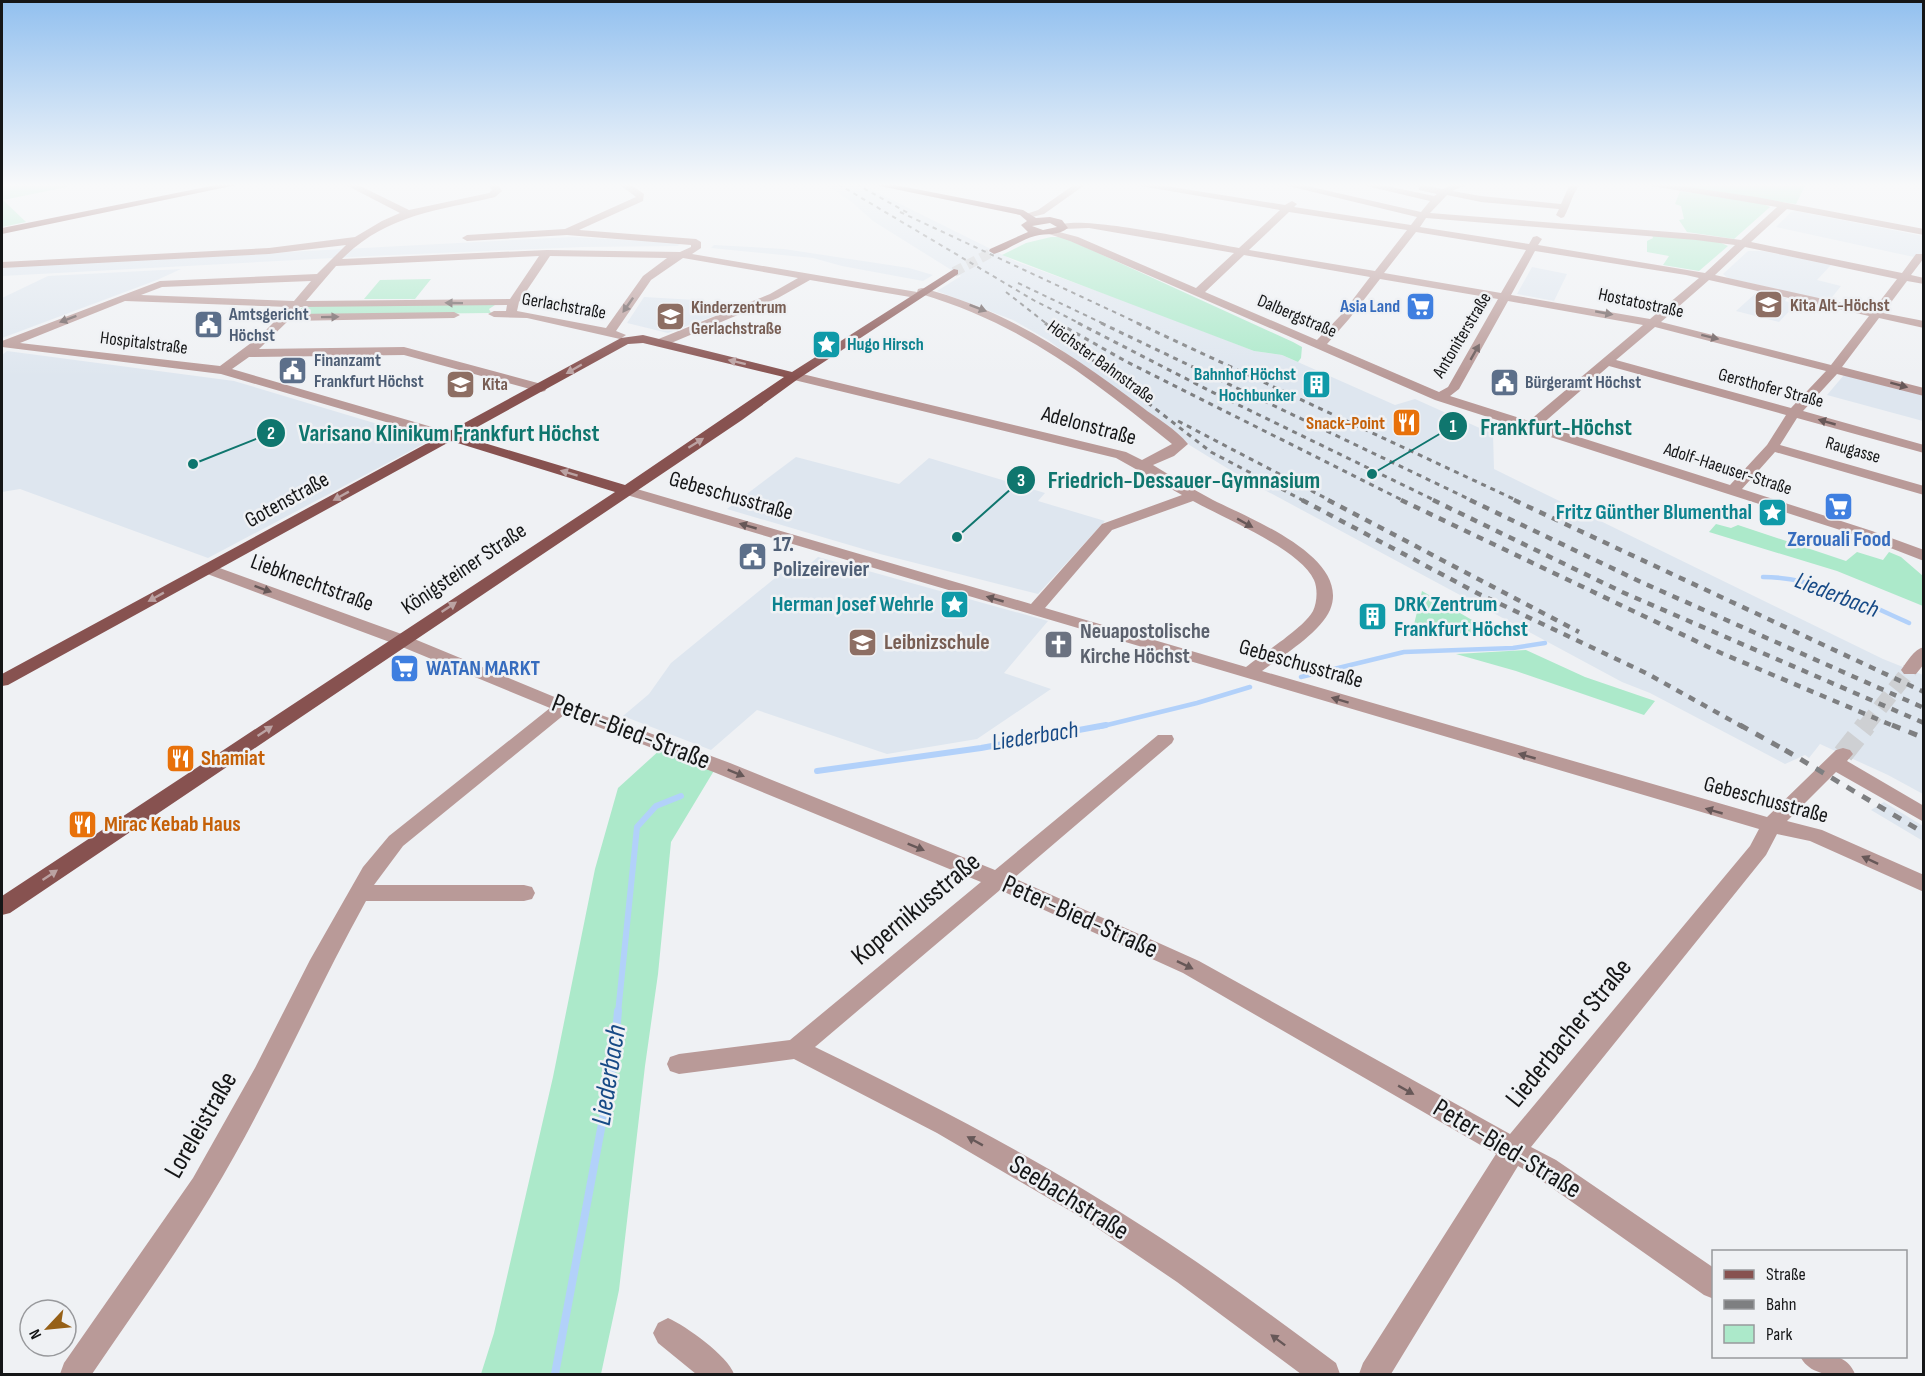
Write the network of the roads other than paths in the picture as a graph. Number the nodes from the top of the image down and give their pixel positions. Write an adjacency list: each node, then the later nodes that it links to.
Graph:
1 (292, 248): 19 (street)
2 (350, 248): 18 (street)
3 (696, 248): 16 (street)
4 (999, 248): 13 (main road)
5 (1095, 248): 28 (street, Dalbergstraße)
6 (1226, 248): 14 (street, Hostatostraße)
7 (1245, 248): 14 (street)
8 (1397, 248): 21 (street)
9 (1532, 248): 29 (street, Antoniterstraße)
10 (1540, 248): 24 (street)
11 (1736, 248): 24 (street)
12 (1766, 248): 25 (street)
13 (994, 251)
14 (1242, 251): 21 (street, Hostatostraße); 28 (street)
15 (547, 253): 16 (street, Höchster Bahnstraße); 18 (street, Höchster Bahnstraße); 32 (street)
16 (682, 255): 23 (street, Höchster Bahnstraße); 37 (street, one-way to 37)
17 (1920, 256): 25 (street)
18 (333, 263): 22 (street)
19 (2, 265)
20 (954, 272): 27 (main road, Königsteiner Straße)
21 (1376, 274): 29 (street, Hostatostraße); 41 (street)
22 (320, 276): 30 (street); 31 (street)
23 (809, 276): 27 (street, Höchster Bahnstraße); 39 (street)
24 (1707, 276): 33 (street); 35 (street)
25 (1904, 277): 26 (street); 33 (street)
26 (1923, 281)
27 (919, 293): 46 (main road, Königsteiner Straße); 55 (street, Höchster Bahnstraße, one-way to 55)
28 (1197, 293): 41 (street, Dalbergstraße)
29 (1507, 296): 35 (street, Hostatostraße, one-way to 35); 49 (street, Antoniterstraße, one-way to 29)
30 (123, 298): 31 (street, Gerlachstraße); 40 (street, Gerlachstraße, one-way to 40)
31 (297, 304): 32 (street, Gerlachstraße, one-way to 31); 34 (street)
32 (512, 308): 34 (street, Gerlachstraße, one-way to 32); 37 (street, Gerlachstraße)
33 (1875, 314): 36 (street); 44 (street)
34 (285, 318): 42 (street)
35 (1653, 322): 43 (street); 44 (street, Hostatostraße, one-way to 44)
36 (1923, 326)
37 (609, 332): 38 (street, Gerlachstraße)
38 (625, 341): 39 (main road, Gerlachstraße); 47 (main road, Gotenstraße, one-way to 47)
39 (660, 343): 46 (main road, Gerlachstraße, one-way to 39)
40 (3, 345): 45 (street, Hospitalstraße)
41 (1319, 345): 49 (street, Dalbergstraße)
42 (249, 353): 45 (street); 47 (street)
43 (1608, 362): 50 (street, Gersthofer Straße); 51 (street)
44 (1834, 369): 48 (street, Hostatostraße, one-way to 48); 50 (street)
45 (222, 370): 52 (street, Hospitalstraße)
46 (794, 376): 55 (street, Adelonstraße); 56 (main road, Königsteiner Straße, one-way to 46)
47 (541, 388): 52 (main road, Gotenstraße)
48 (1923, 392)
49 (1440, 397): 51 (street, Adolf-Haeuser-Straße)
50 (1794, 413): 53 (street); 54 (street, Gersthofer Straße, one-way to 50)
51 (1530, 427): 57 (street, Adolf-Haeuser-Straße)
52 (451, 437): 56 (main road, Hospitalstraße, one-way to 52); 63 (main road, Gotenstraße, one-way to 63)
53 (1772, 447): 57 (street); 58 (street, Raugasse)
54 (1923, 449)
55 (1144, 464): 59 (street, Adelonstraße)
56 (625, 490): 64 (street, Gebeschusstraße, one-way to 56); 65 (main road, Königsteiner Straße, one-way to 56)
57 (1733, 491): 60 (street, Adolf-Haeuser-Straße)
58 (1923, 491)
59 (1193, 496): 64 (street); 68 (street, Adelonstraße, one-way to 68)
60 (1901, 546): 61 (street, Adolf-Haeuser-Straße); 62 (street, Adolf-Haeuser-Straße)
61 (1923, 555)
62 (1923, 563)
63 (208, 569): 65 (street, Liebknechtstraße, one-way to 65); 69 (main road, Gotenstraße, one-way to 69)
64 (1034, 610): 68 (street, Gebeschusstraße)
65 (401, 640): 70 (street, Peter-Bied-Straße); 78 (main road, Königsteiner Straße, one-way to 65)
66 (1923, 653): 67 (street)
67 (1910, 670)
68 (1249, 673): 73 (street, Gebeschusstraße, one-way to 68)
69 (2, 681)
70 (563, 707): 74 (street, Peter-Bied-Straße, one-way to 74); 76 (street, Loreleistraße)
71 (1165, 739): 74 (street, Kopernikusstraße)
72 (1923, 815): 73 (street, Liederbacher Straße)
73 (1771, 825): 75 (street, Gebeschusstraße, one-way to 73); 81 (street, Liederbacher Straße)
74 (998, 880): 79 (street, Kopernikusstraße); 81 (street, Peter-Bied-Straße, one-way to 81)
75 (1923, 884)
76 (358, 893): 77 (street); 85 (street, Loreleistraße)
77 (524, 893)
78 (2, 907)
79 (796, 1049): 80 (street); 87 (street, Seebachstraße, one-way to 79)
80 (679, 1064)
81 (1513, 1150): 82 (street, Peter-Bied-Straße); 88 (street, Liederbacher Straße)
82 (1712, 1284)
83 (668, 1333): 86 (street)
84 (1818, 1358): 89 (street)
85 (75, 1374)
86 (719, 1374)
87 (1325, 1374)
88 (1374, 1374)
89 (1840, 1374)

